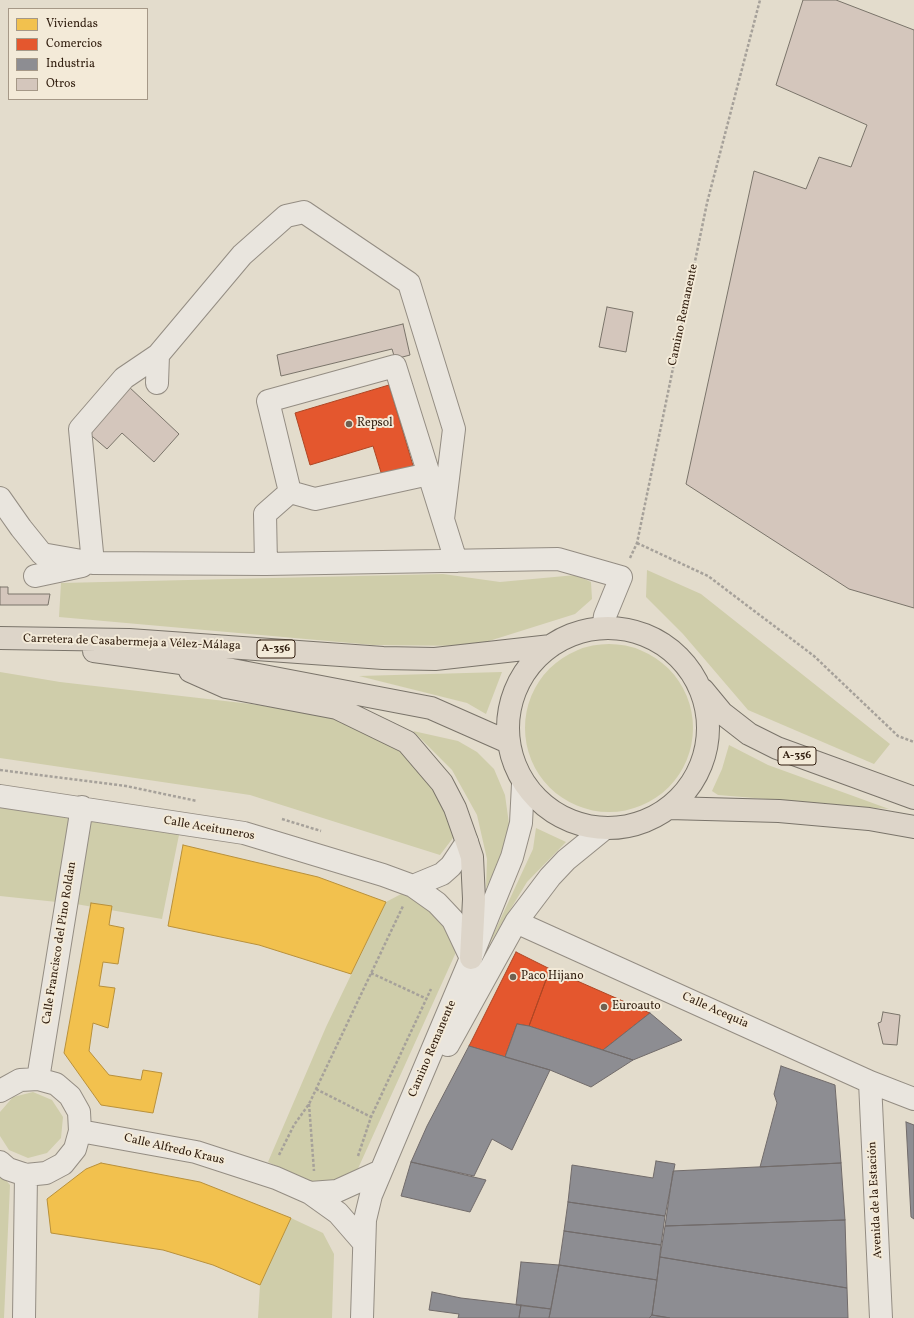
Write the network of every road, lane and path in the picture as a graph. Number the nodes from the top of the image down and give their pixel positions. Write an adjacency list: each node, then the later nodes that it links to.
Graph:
1 (760, 0): 8 (path, Camino Remanente)
2 (158, 355): 3 (street); 7 (street); 10 (street)
3 (157, 383)
4 (428, 474): 5 (street); 5 (street); 7 (street)
5 (290, 492): 11 (street)
6 (0, 498): 10 (street)
7 (442, 519): 9 (street)
8 (637, 543): 13 (path, Camino Remanente); 20 (path)
9 (456, 561): 11 (street); 13 (street)
10 (93, 563): 11 (street); 12 (street)
11 (266, 564)
12 (35, 576)
13 (621, 577): 14 (street)
14 (603, 628): 16 (main road, A-356); 18 (main road, A-356)
15 (0, 638): 16 (main road, Carretera de Casabermeja a Vélez-Málaga / A-356); 17 (main road, Carretera de Casabermeja a Vélez-Málaga / A-356)
16 (550, 646): 19 (main road, A-356)
17 (166, 661): 19 (main road, Carretera de Casabermeja a Vélez-Málaga / A-356); 28 (main road)
18 (699, 685): 23 (main road, A-356); 25 (main road, A-356)
19 (508, 742): 21 (main road, A-356)
20 (914, 742)
21 (523, 784): 27 (main road, A-356); 32 (street, Camino Remanente)
22 (0, 796): 24 (street, Calle Aceituneros)
23 (914, 798)
24 (82, 807): 29 (street, Calle Aceituneros); 36 (street, Calle Francisco del Pino Roldan)
25 (669, 808): 26 (main road, A-356); 27 (main road, A-356)
26 (914, 827)
27 (604, 829): 31 (street)
28 (467, 842): 29 (street); 32 (main road)
29 (413, 886): 32 (street, Calle Aceituneros)
30 (410, 907): 33 (path)
31 (516, 922): 37 (street, Calle Acequia); 44 (street)
32 (471, 958): 44 (street, Camino Remanente)
33 (371, 973): 35 (path); 38 (path)
34 (433, 985): 35 (path)
35 (427, 999): 42 (path)
36 (38, 1078): 39 (street); 43 (street)
37 (870, 1082): 40 (street, Calle Acequia); 54 (street, Avenida de la Estación)
38 (316, 1090): 41 (path); 42 (path)
39 (0, 1091)
40 (914, 1099)
41 (309, 1104): 45 (path); 50 (path)
42 (371, 1117): 47 (path)
43 (80, 1131): 49 (street); 50 (street, Calle Alfredo Kraus)
44 (391, 1149): 48 (street, Camino Remanente)
45 (285, 1160)
46 (0, 1162): 49 (street)
47 (356, 1162)
48 (381, 1171): 50 (street, Calle Alfredo Kraus); 51 (street, Camino Remanente)
49 (26, 1175): 52 (street)
50 (310, 1193): 51 (street, Calle Alfredo Kraus)
51 (364, 1244): 53 (street, Camino Remanente)
52 (24, 1318)
53 (362, 1318)
54 (881, 1318)

